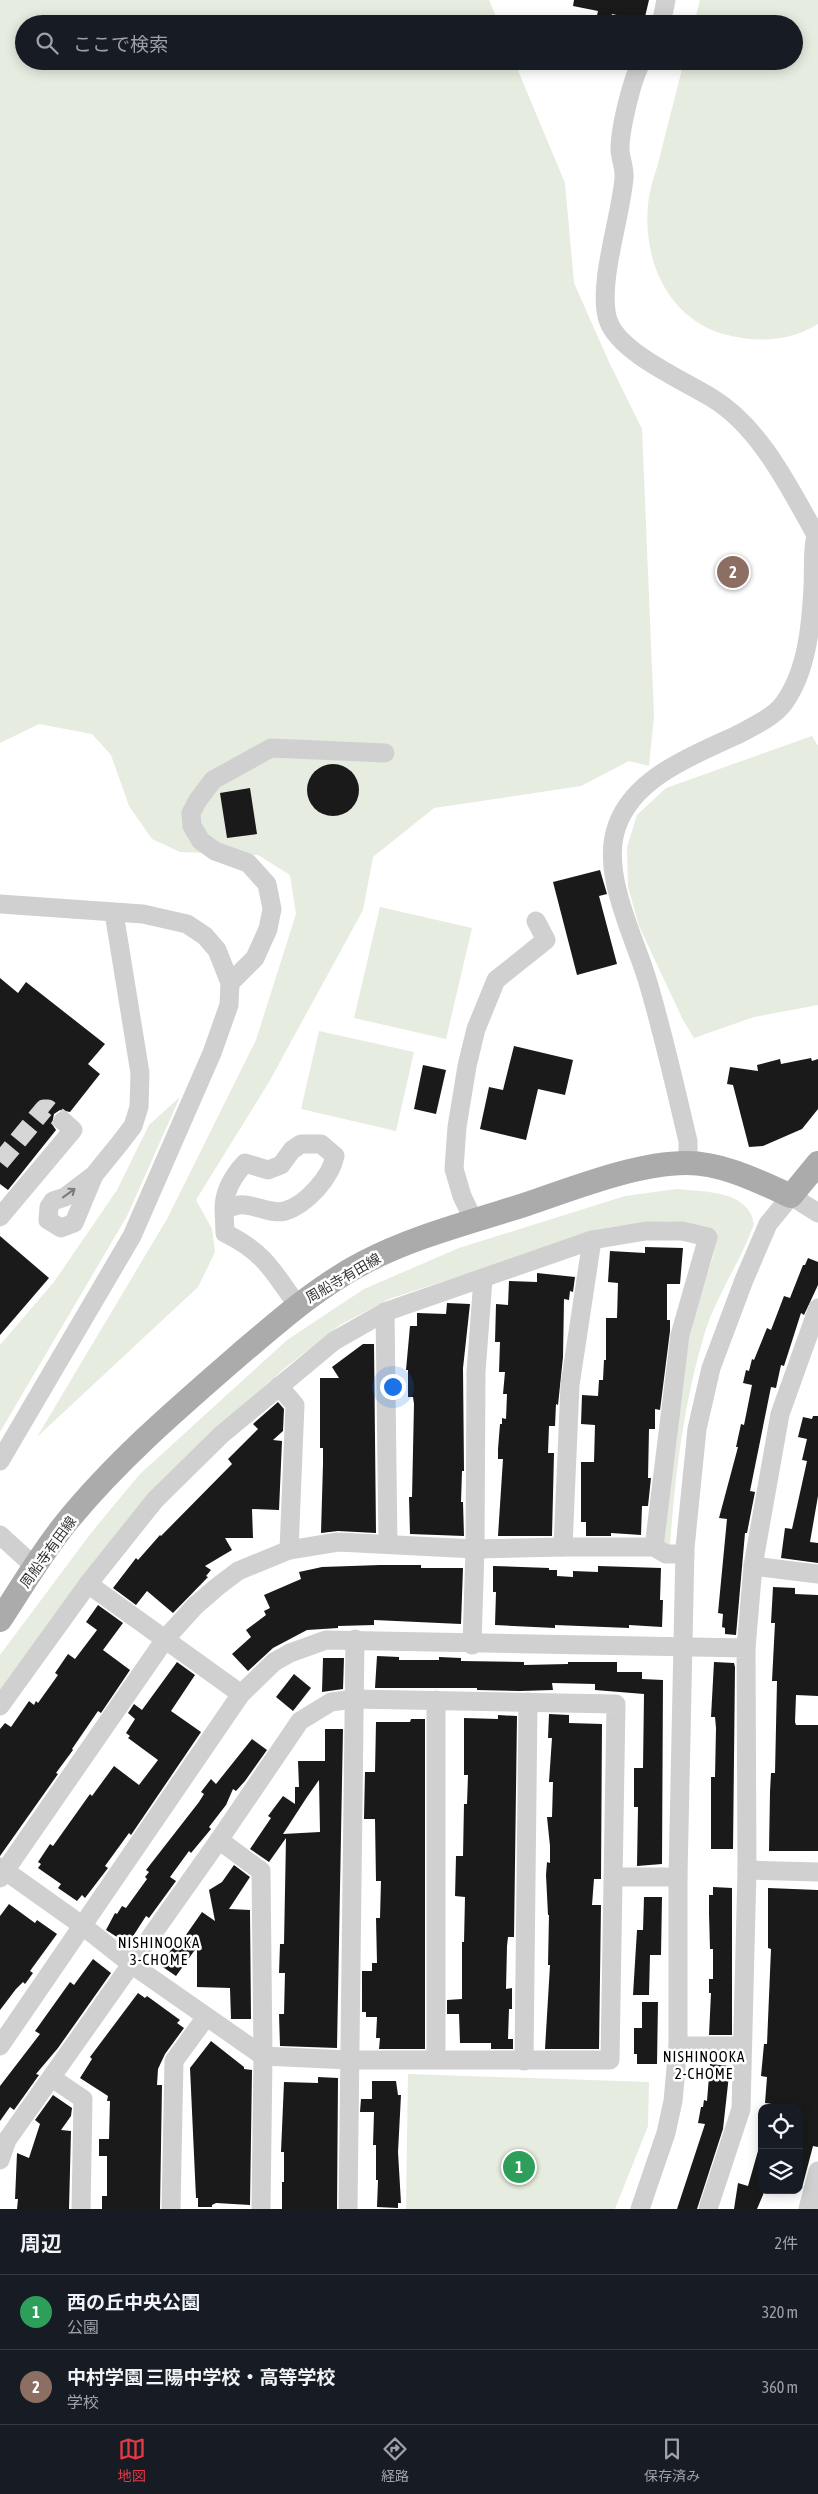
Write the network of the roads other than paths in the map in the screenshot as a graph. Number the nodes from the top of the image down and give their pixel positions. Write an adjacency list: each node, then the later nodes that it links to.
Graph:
1 (666, 0): 2 (street)
2 (663, 15)
3 (639, 70): 4 (street)
4 (817, 532): 11 (street)
5 (385, 753): 9 (street)
6 (0, 904): 7 (street)
7 (114, 913): 9 (street); 13 (street)
8 (536, 921): 18 (street)
9 (230, 982): 25 (street)
10 (63, 1121): 17 (street)
11 (688, 1163): 14 (main road, 周船寺有田線); 18 (main road, 周船寺有田線)
12 (818, 1163): 14 (main road)
13 (94, 1175)
14 (791, 1196): 16 (street); 32 (street)
15 (224, 1209): 15 (street); 21 (street)
16 (818, 1213)
17 (0, 1217)
18 (474, 1221): 21 (main road, 周船寺有田線)
19 (592, 1240): 20 (street); 28 (street); 29 (street)
20 (483, 1279): 23 (street); 30 (street)
21 (297, 1305): 34 (main road, 周船寺有田線)
22 (818, 1308): 33 (street)
23 (385, 1312): 24 (street); 27 (street)
24 (279, 1386): 31 (street); 36 (street)
25 (0, 1461)
26 (0, 1535): 34 (street)
27 (388, 1544): 30 (street); 31 (street)
28 (563, 1546): 29 (street); 30 (street)
29 (654, 1547): 32 (street)
30 (475, 1549): 40 (street)
31 (289, 1550): 38 (street)
32 (685, 1554): 41 (street)
33 (753, 1566): 35 (street); 42 (street)
34 (35, 1567): 37 (main road, 周船寺有田線)
35 (818, 1574)
36 (88, 1584): 38 (street); 47 (street)
37 (0, 1620)
38 (166, 1638): 43 (street); 50 (street)
39 (355, 1639): 40 (street); 43 (street); 44 (street)
40 (472, 1645): 41 (street)
41 (683, 1648): 42 (street); 53 (street)
42 (746, 1648): 49 (street)
43 (241, 1694): 54 (street)
44 (354, 1699): 45 (street); 48 (street); 62 (street)
45 (436, 1700): 46 (street); 61 (street)
46 (528, 1702): 52 (street); 63 (street)
47 (0, 1706)
48 (218, 1840): 55 (street); 60 (street)
49 (747, 1870): 51 (street); 59 (street)
50 (2, 1872): 54 (street)
51 (818, 1872)
52 (614, 1876): 53 (street); 63 (street)
53 (678, 1877): 58 (street)
54 (83, 1926): 55 (street); 57 (street)
55 (131, 1964): 56 (street); 64 (street)
56 (206, 2017): 60 (street); 69 (street)
57 (0, 2046)
58 (678, 2046): 59 (street); 72 (street)
59 (741, 2046): 73 (street)
60 (263, 2056): 62 (street); 70 (street)
61 (436, 2059): 62 (street); 63 (street)
62 (349, 2060): 71 (street)
63 (524, 2061)
64 (52, 2078): 65 (street); 68 (street)
65 (4, 2138): 66 (street)
66 (0, 2160)
67 (818, 2171): 74 (street)
68 (81, 2209)
69 (171, 2209)
70 (261, 2209)
71 (348, 2209)
72 (640, 2209)
73 (708, 2209)
74 (808, 2209)

